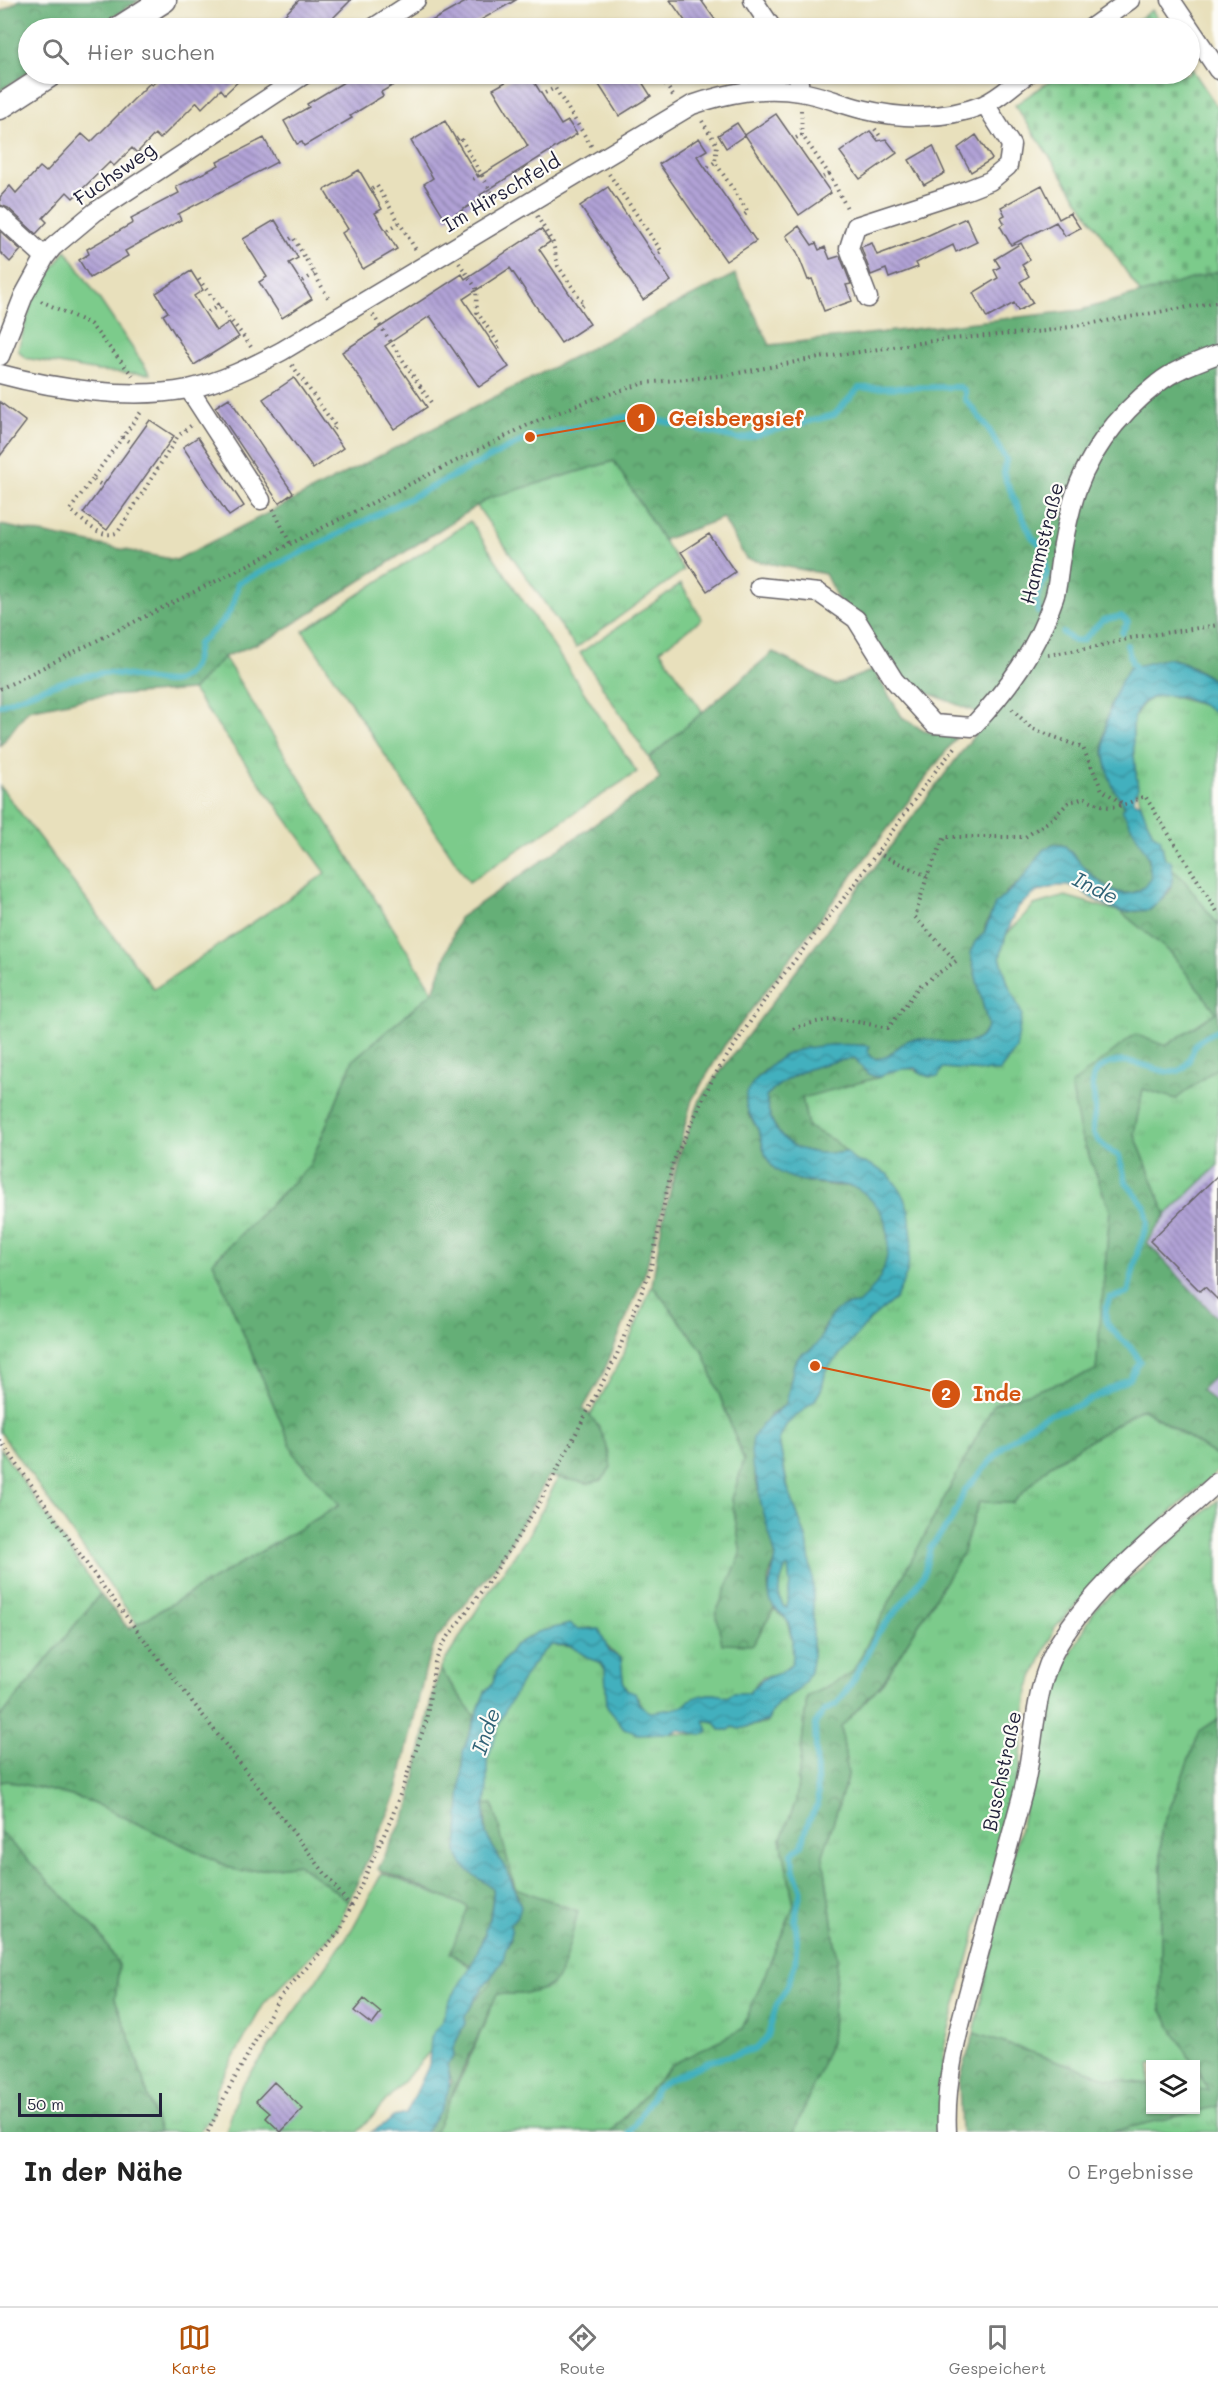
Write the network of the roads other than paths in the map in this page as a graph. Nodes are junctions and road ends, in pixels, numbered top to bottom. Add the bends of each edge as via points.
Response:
1 (164, 0) edge
2 (416, 0) edge
3 (753, 0) edge
4 (1130, 0) edge
5 (1171, 0) edge
6 (136, 18) edge
7 (388, 18) edge
8 (765, 18) edge
9 (1105, 18) edge
10 (1183, 18) edge
11 (1200, 43) edge
12 (1218, 70) edge
13 (36, 84) edge
14 (290, 84) edge
15 (794, 84) edge
16 (801, 84) edge
17 (1014, 84) edge
18 (985, 104) junction
19 (0, 107) edge
20 (0, 216) edge
21 (45, 257) junction
22 (868, 298) dead end
23 (1218, 354) edge
24 (0, 356) edge
25 (0, 374) edge
26 (189, 389) junction
27 (261, 500) road end
28 (759, 587) dead end
29 (1218, 1482) edge
30 (947, 2132) edge

1 - 6 main road
2 - 7 street
3 - 8 street
4 - 9 street
5 - 10 street
11 - 12 street
13 - 19 main road
14 - 21 street, Fuchsweg via 94,212
15 - 26 street, Im Hirschfeld via 719,96 687,108 282,351 234,375
16 - 18 street, Im Hirschfeld via 860,109 915,118 956,113
17 - 18 street, Im Hirschfeld
18 - 22 street via 1011,145 1008,166 990,181 856,226 849,248
20 - 21 street
21 - 24 street, Fuchsweg via 24,295
23 - 28 street, Hammstraße via 1157,383 1112,427 1093,453 1077,484 1055,595 1027,658 1000,698 972,728 934,724 894,680 856,619 819,593
25 - 26 street, Im Hirschfeld via 88,391 147,393
26 - 27 street
29 - 30 street, Buschstraße via 1103,1587 1058,1645 1042,1682 1024,1790 955,2045 946,2106

